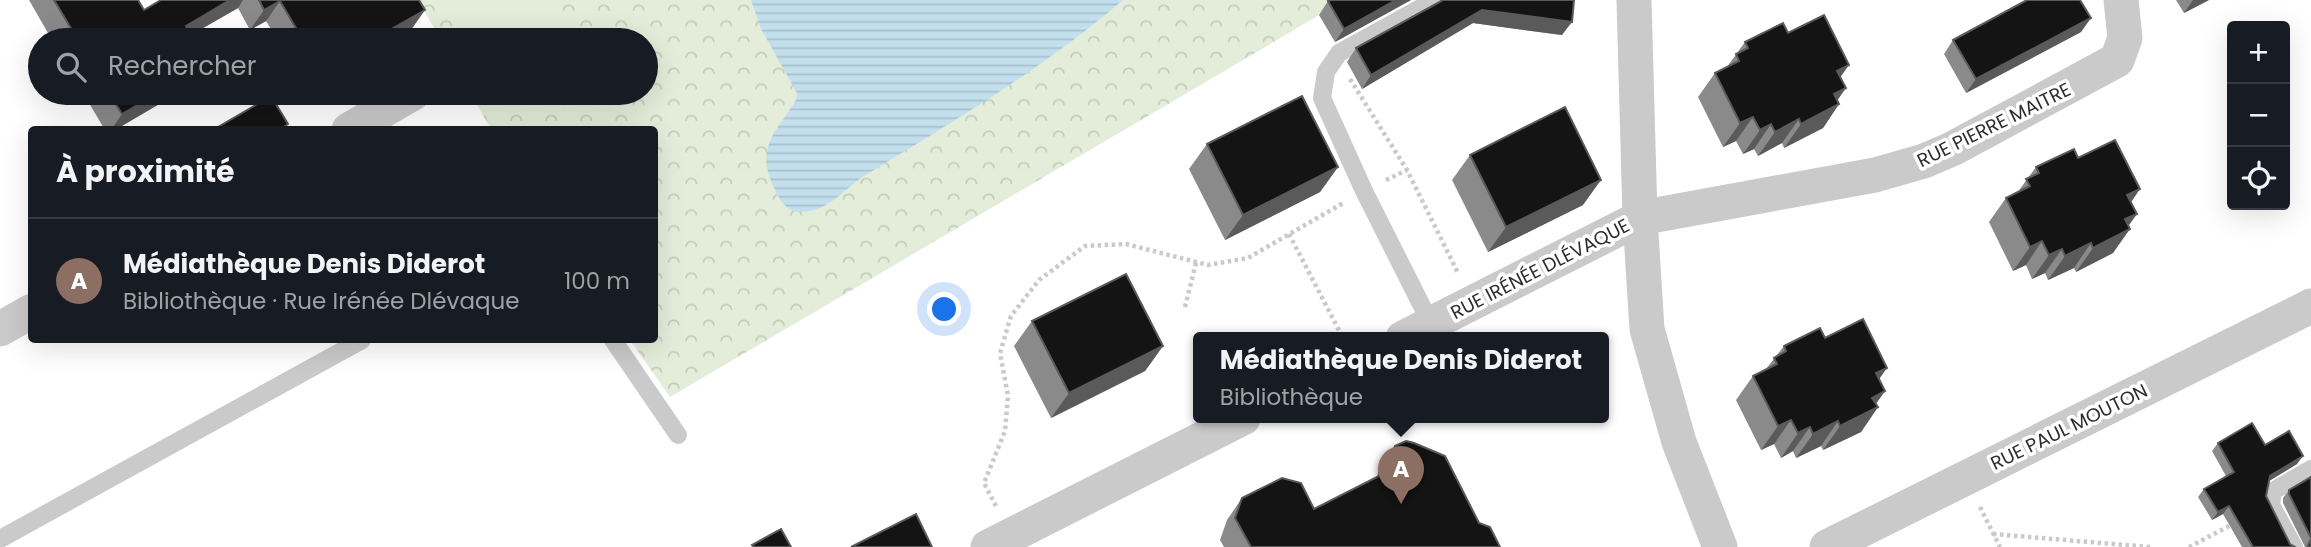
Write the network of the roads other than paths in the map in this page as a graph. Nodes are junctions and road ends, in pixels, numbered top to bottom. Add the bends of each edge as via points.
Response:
1 (1434, 0) edge
2 (1634, 0) edge
3 (2121, 0) edge
4 (392, 105) edge
5 (356, 126) edge
6 (1640, 218) junction
7 (2311, 306) edge
8 (28, 313) edge
9 (0, 329) edge
10 (1417, 331) edge
11 (357, 343) edge
12 (615, 343) edge
13 (1233, 423) edge
14 (678, 435) dead end
15 (2311, 469) edge
16 (0, 539) edge
17 (999, 541) edge
18 (1720, 547) edge
19 (1827, 547) edge
20 (2294, 547) edge

1 - 10 lane via 1336,57 1326,72 1322,98 1364,191
2 - 6 street, RUE IRÉNÉE DLÉVAQUE
3 - 6 street, RUE PIERRE MAITRE via 2125,38 2117,60 1952,149 1875,176
4 - 5 street
6 - 10 street, RUE IRÉNÉE DLÉVAQUE
6 - 18 street, RUE IRÉNÉE DLÉVAQUE via 1647,329 1679,442
7 - 19 street, RUE PAUL MOUTON
8 - 9 street
11 - 16 lane
12 - 14 lane
13 - 17 street
15 - 20 lane via 2273,491 2271,505

